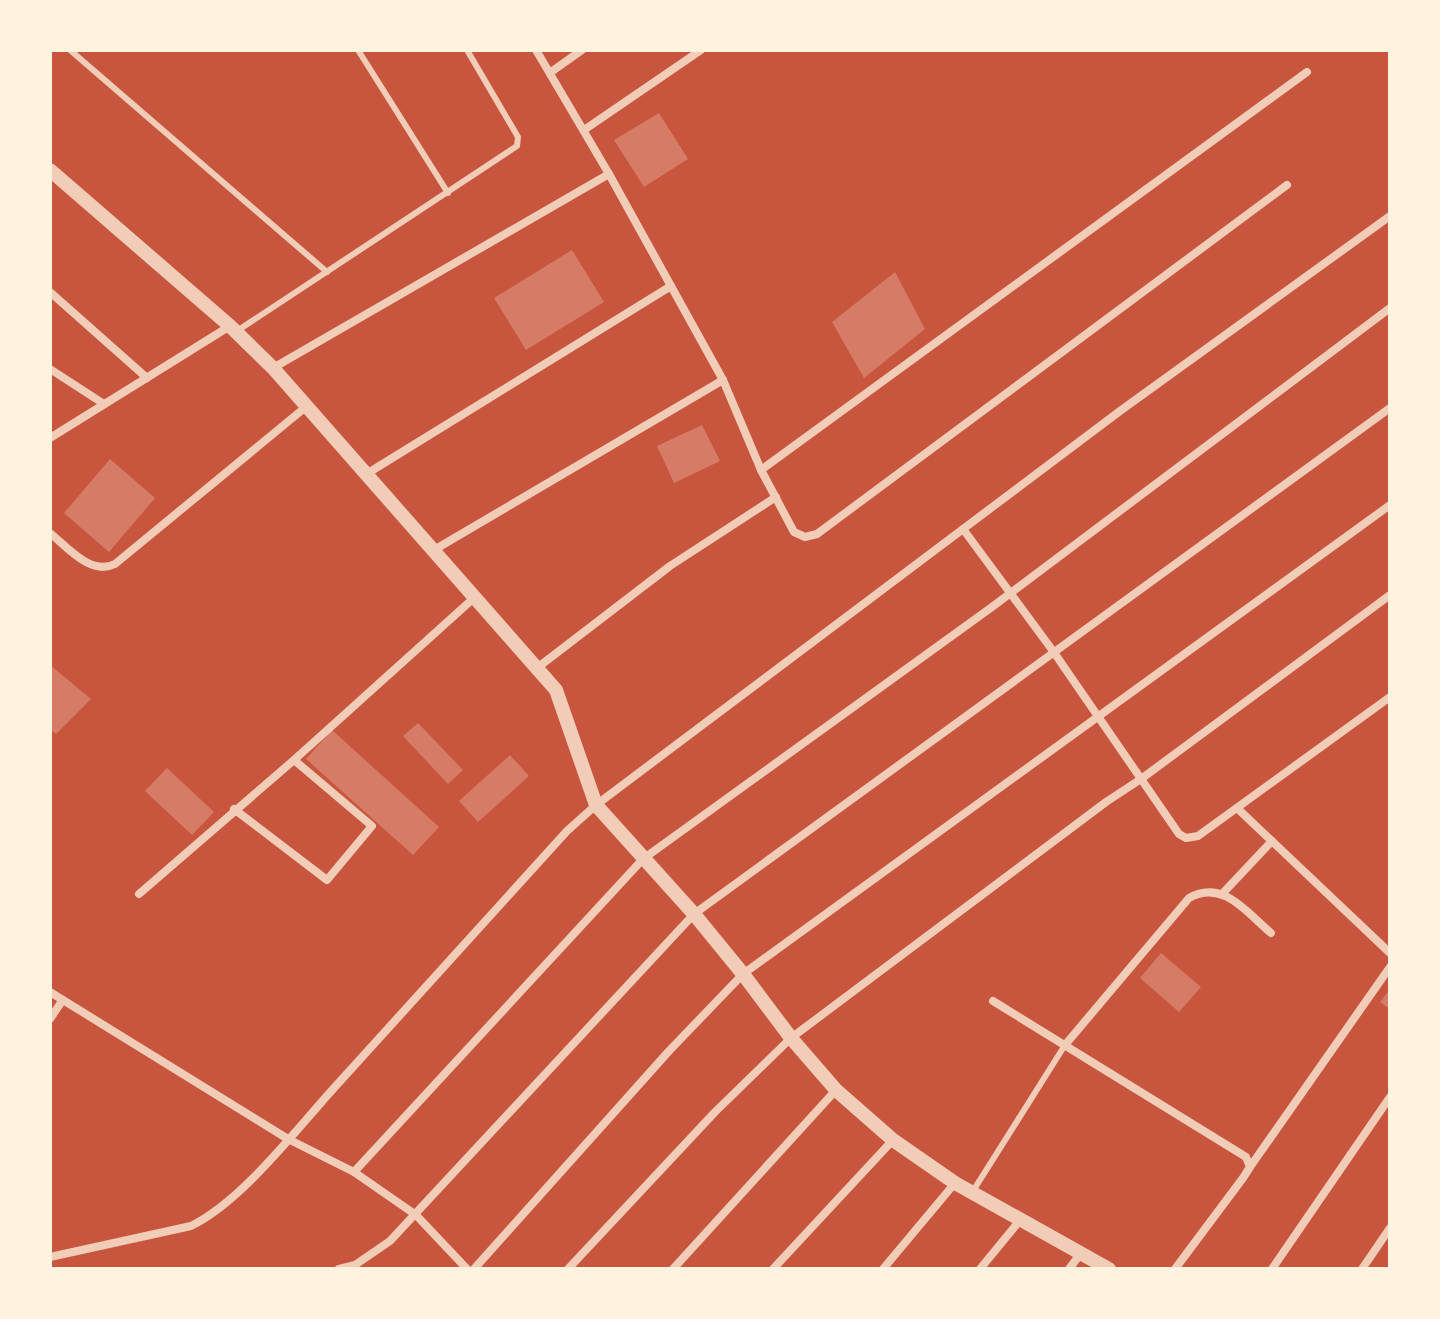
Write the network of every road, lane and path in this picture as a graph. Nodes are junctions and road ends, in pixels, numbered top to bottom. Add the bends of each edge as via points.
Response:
1 (70, 50) edge
2 (358, 50) edge
3 (467, 50) edge
4 (536, 50) edge
5 (582, 50) edge
6 (701, 50) edge
7 (551, 72) junction
8 (1307, 72) dead end
9 (584, 130) junction
10 (50, 170) edge
11 (609, 174) junction
12 (1287, 185) dead end
13 (448, 193) junction
14 (1390, 216) edge
15 (327, 272) junction
16 (671, 286) junction
17 (50, 292) edge
18 (1390, 308) edge
19 (234, 329) junction
20 (273, 368) junction
21 (50, 369) edge
22 (147, 378) junction
23 (723, 380) junction
24 (104, 404) junction
25 (308, 406) junction
26 (1390, 408) edge
27 (50, 438) edge
28 (761, 470) junction
29 (368, 473) junction
30 (776, 497) junction
31 (1390, 505) edge
32 (963, 529) junction
33 (50, 533) edge
34 (434, 550) junction
35 (1010, 593) junction
36 (1390, 595) edge
37 (475, 597) junction
38 (1053, 651) junction
39 (537, 668) junction
40 (1390, 697) edge
41 (1099, 716) junction
42 (294, 760) junction
43 (1141, 779) junction
44 (596, 805) junction
45 (1237, 808) junction
46 (234, 809) junction
47 (1272, 841) junction
48 (643, 859) junction
49 (1223, 893) junction
50 (139, 894) dead end
51 (694, 914) junction
52 (1271, 933) dead end
53 (1390, 953) edge
54 (1390, 967) edge
55 (743, 974) junction
56 (50, 992) edge
57 (62, 1001) junction
58 (993, 1001) dead end
59 (50, 1019) edge
60 (791, 1038) junction
61 (1065, 1045) junction
62 (836, 1090) junction
63 (1390, 1097) edge
64 (288, 1139) junction
65 (893, 1140) junction
66 (1250, 1167) junction
67 (354, 1172) junction
68 (955, 1183) junction
69 (972, 1192) junction
70 (416, 1215) junction
71 (1021, 1219) junction
72 (1390, 1228) edge
73 (1081, 1253) junction
74 (50, 1257) edge
75 (357, 1267) edge
76 (339, 1269) edge
77 (467, 1269) edge
78 (474, 1269) edge
79 (568, 1269) edge
80 (673, 1269) edge
81 (773, 1269) edge
82 (883, 1269) edge
83 (980, 1269) edge
84 (1069, 1269) edge
85 (1109, 1269) edge
86 (1175, 1269) edge
87 (1272, 1269) edge
88 (1362, 1269) edge

1 - 15 lane
2 - 13 lane
3 - 13 lane via 518,137 517,146
4 - 7 street
5 - 7 street
6 - 9 street
7 - 9 street
8 - 28 street
9 - 11 street
10 - 19 street
11 - 16 street
11 - 20 street
12 - 30 street via 817,534 798,536
13 - 15 lane
14 - 32 street
15 - 19 lane
16 - 23 street
16 - 29 street
17 - 22 street
18 - 35 street
19 - 20 street
19 - 22 street
20 - 25 street
21 - 24 street
22 - 24 street
23 - 28 street
23 - 34 street
24 - 27 street
25 - 29 street
25 - 33 street via 107,568 91,566
26 - 38 street
28 - 30 street
29 - 34 street
30 - 39 street via 670,566
31 - 41 street
32 - 35 street
32 - 44 street
34 - 37 street
35 - 38 street
35 - 48 street
36 - 43 street
37 - 39 street
37 - 42 street
38 - 41 street
38 - 51 street
39 - 44 street via 556,690
40 - 45 street
41 - 43 street
41 - 55 street
42 - 46 street
42 - 46 street via 372,826 327,880
43 - 45 street via 1186,838 1198,836
43 - 60 street
44 - 48 street
44 - 64 street
45 - 47 street
46 - 50 street
47 - 49 street
47 - 53 street
48 - 51 street
48 - 67 street
49 - 52 street
49 - 61 street via 1203,890 1189,898
51 - 55 street
51 - 70 street
54 - 66 street
55 - 60 street
55 - 78 street
56 - 57 street
57 - 59 street
57 - 64 street
58 - 61 street
60 - 62 street
60 - 79 street
61 - 66 street via 1246,1157
61 - 69 lane
62 - 65 street
62 - 80 street
63 - 87 street
64 - 67 street
64 - 74 street via 210,1217 191,1226
65 - 68 street
65 - 81 street
66 - 86 street
67 - 70 street
68 - 69 street
68 - 82 street
69 - 71 street
70 - 75 street
70 - 77 street
71 - 73 street
71 - 83 street
72 - 88 street
73 - 84 street
73 - 85 street
75 - 76 street

